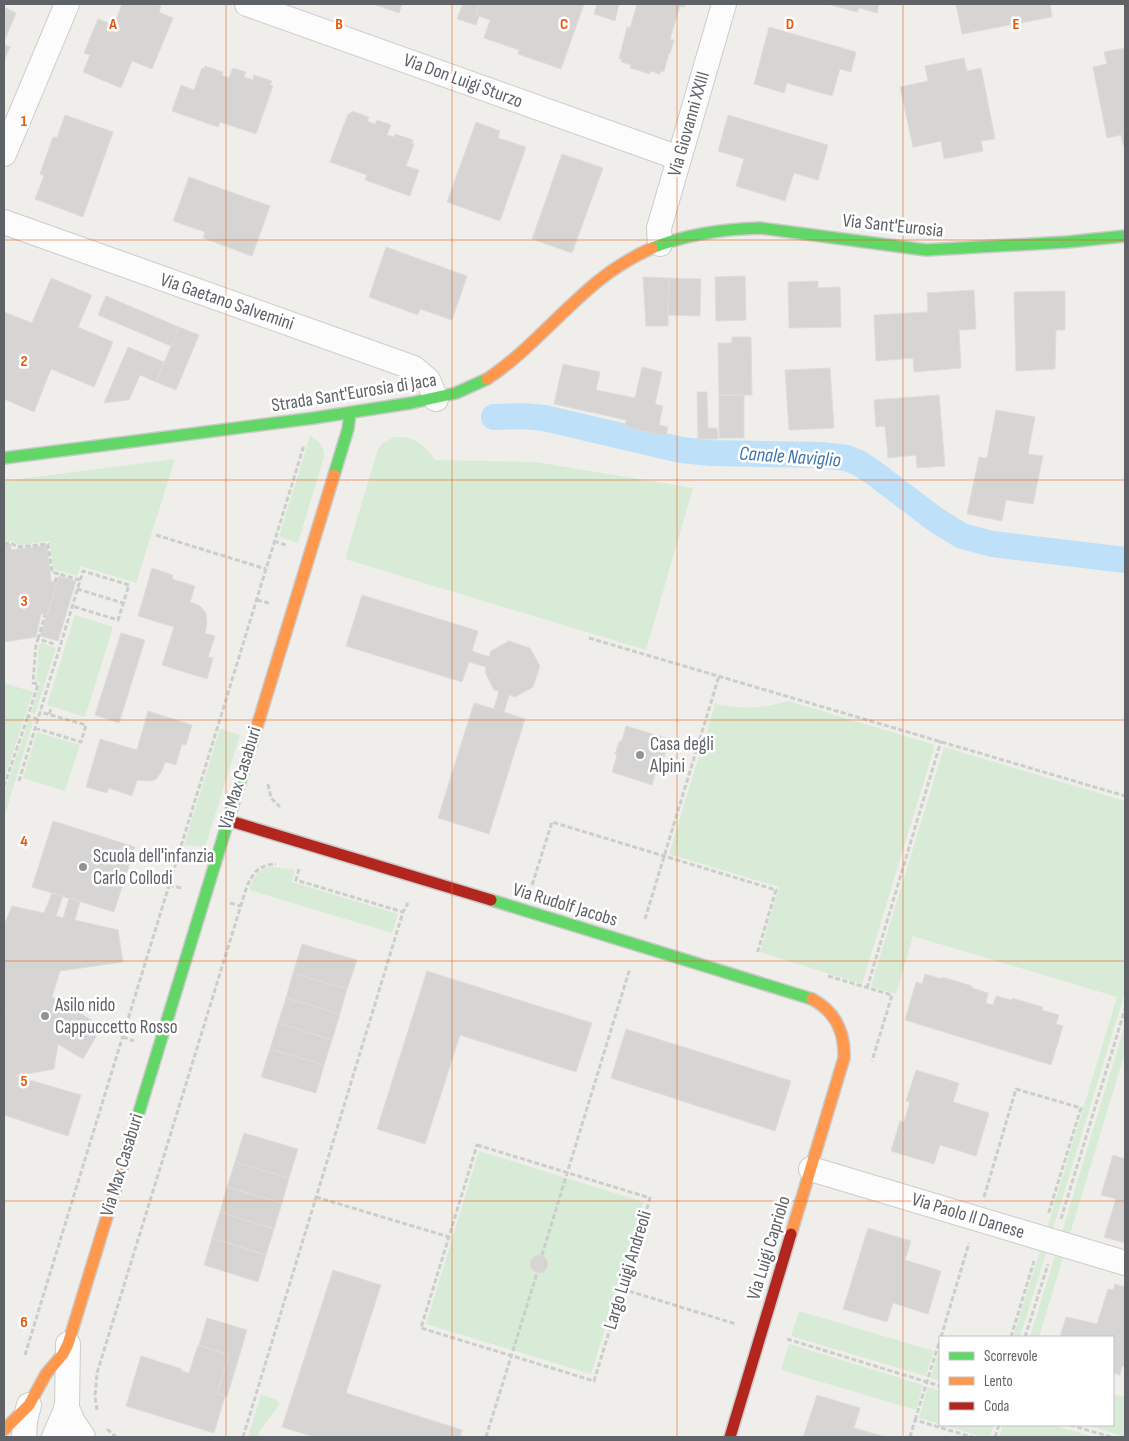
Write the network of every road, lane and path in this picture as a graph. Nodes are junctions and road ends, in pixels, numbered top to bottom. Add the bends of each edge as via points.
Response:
1 (67, 4) edge
2 (246, 4) edge
3 (724, 4) edge
4 (4, 154) edge
5 (679, 158) junction
6 (4, 222) edge
7 (1125, 236) edge
8 (660, 244) junction
9 (436, 399) junction
10 (350, 413) junction
11 (306, 438) dead end
12 (4, 458) edge
13 (156, 535) dead end
14 (4, 544) edge
15 (266, 569) junction
16 (58, 573) junction
17 (80, 580) junction
18 (55, 582) dead end
19 (77, 589) junction
20 (123, 603) junction
21 (72, 606) junction
22 (45, 615) dead end
23 (589, 638) dead end
24 (38, 639) junction
25 (54, 644) dead end
26 (52, 707) dead end
27 (40, 712) junction
28 (49, 714) junction
29 (28, 716) junction
30 (38, 719) junction
31 (35, 728) junction
32 (941, 741) junction
33 (19, 781) dead end
34 (4, 786) edge
35 (1125, 796) edge
36 (228, 820) junction
37 (280, 865) dead end
38 (292, 867) dead end
39 (532, 885) dead end
40 (409, 903) dead end
41 (403, 912) junction
42 (757, 954) dead end
43 (620, 968) dead end
44 (638, 973) dead end
45 (866, 988) dead end
46 (1125, 1009) edge
47 (841, 1069) joint
48 (811, 1169) junction
49 (316, 1197) junction
50 (981, 1204) dead end
51 (449, 1237) junction
52 (1048, 1240) junction
53 (969, 1243) dead end
54 (1125, 1263) edge
55 (536, 1273) dead end
56 (739, 1315) dead end
57 (734, 1333) dead end
58 (941, 1336) edge
59 (1011, 1336) edge
60 (1025, 1336) edge
61 (68, 1344) junction
62 (939, 1346) edge
63 (511, 1355) junction
64 (23, 1362) dead end
65 (67, 1403) junction
66 (29, 1405) junction
67 (99, 1416) dead end
68 (915, 1420) junction
69 (106, 1426) dead end
70 (1073, 1426) edge
71 (4, 1430) edge
72 (24, 1437) edge
73 (54, 1437) edge
74 (82, 1437) edge
75 (116, 1437) edge
76 (243, 1437) edge
77 (486, 1437) edge
78 (730, 1437) edge
79 (910, 1437) edge
80 (972, 1437) edge
81 (1111, 1437) edge

1 - 4 street
2 - 5 street, Via Don Luigi Sturzo
3 - 5 street, Via Giovanni XXIII
5 - 8 street, Via Giovanni XXIII via 660,228
6 - 9 street, Via Gaetano Salvemini via 414,368 428,380
7 - 8 street, Via Sant'Eurosia via 926,250 777,230 737,228 697,233
8 - 9 street, Strada Sant'Eurosia di Jaca via 637,254 610,272 486,380 468,390
9 - 10 street, Strada Sant'Eurosia di Jaca
10 - 12 street, Strada Sant'Eurosia di Jaca
10 - 36 street, Via Max Casaburi via 348,429
11 - 15 path
13 - 15 path
14 - 16 path via 18,547 48,544 52,572
15 - 64 path
16 - 17 path
16 - 18 path
17 - 19 path
17 - 20 path via 83,571 129,585
19 - 20 path
19 - 21 path
20 - 21 path via 118,620
21 - 27 path
22 - 24 path
23 - 32 path
24 - 25 path
24 - 29 path via 33,683 38,684
26 - 28 path
27 - 28 path
27 - 30 path
28 - 31 path via 86,725 80,742
29 - 30 path
29 - 34 path
30 - 31 path
31 - 33 path
32 - 35 path
32 - 45 path
36 - 47 street, Via Rudolf Jacobs via 808,997 826,1008 840,1024 845,1047
36 - 61 street, Via Max Casaburi
37 - 67 path via 268,865 250,878 98,1373 94,1397
38 - 41 path via 299,869 296,880
39 - 42 path via 552,822 776,890
40 - 41 path
41 - 49 path
43 - 44 path
46 - 52 path
47 - 48 street, Via Luigi Capriolo
48 - 52 street, Via Paolo Il Danese
48 - 78 street, Via Luigi Capriolo
49 - 51 path
49 - 76 path
50 - 52 path via 1016,1089 1080,1108
51 - 63 path, Largo Luigi Andreoli via 421,1328
51 - 63 path, Largo Luigi Andreoli via 477,1145 650,1198 594,1380
52 - 54 street, Via Paolo Il Danese
52 - 59 path
52 - 60 path
53 - 58 path
55 - 63 path
56 - 57 path
61 - 65 street, Via Max Casaburi
61 - 66 street, Via Max Casaburi
62 - 68 path
63 - 77 path
65 - 73 street, Via Max Casaburi
65 - 74 street, Via Max Casaburi via 68,1413
66 - 71 street, Via Max Casaburi
66 - 72 street, Via Max Casaburi
68 - 79 path
68 - 80 path
69 - 75 path
70 - 81 path

